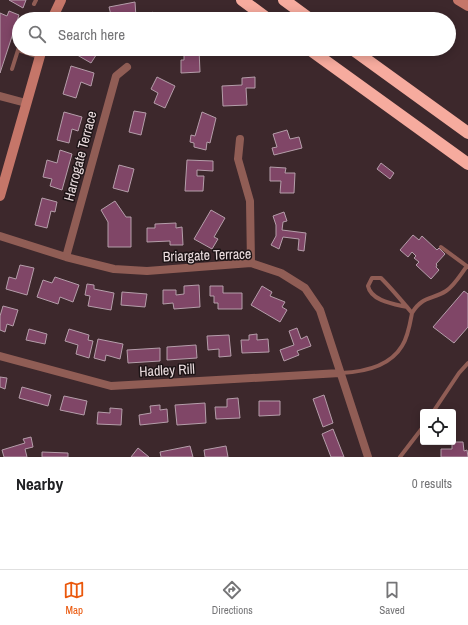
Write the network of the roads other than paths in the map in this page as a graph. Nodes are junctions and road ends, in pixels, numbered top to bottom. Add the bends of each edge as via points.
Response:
1 (61, 0) edge
2 (242, 0) edge
3 (284, 0) edge
4 (458, 0) edge
5 (468, 6) edge
6 (55, 12) edge
7 (258, 12) edge
8 (300, 12) edge
9 (17, 56) edge
10 (39, 56) edge
11 (319, 56) edge
12 (362, 56) edge
13 (127, 67) dead end
14 (12, 69) dead end
15 (0, 96) edge
16 (26, 103) junction
17 (468, 133) edge
18 (240, 139) dead end
19 (468, 164) edge
20 (0, 196) edge
21 (0, 236) edge
22 (441, 247) dead end
23 (66, 257) junction
24 (251, 263) junction
25 (467, 266) edge
26 (407, 307) junction
27 (412, 313) junction
28 (0, 356) edge
29 (468, 363) edge
30 (340, 373) junction
31 (435, 409) edge
32 (420, 431) edge
33 (368, 457) edge
34 (400, 457) edge

1 - 6 main road
2 - 7 highway
3 - 8 highway
4 - 5 main road
9 - 14 lane
10 - 16 main road
11 - 19 highway
12 - 17 highway
13 - 23 street, Harrogate Terrace via 116,76
15 - 16 street
16 - 20 main road
18 - 24 street via 238,159 250,201
21 - 23 street, Briargate Terrace
22 - 25 lane
23 - 24 street, Briargate Terrace via 114,269 147,270
24 - 30 street, Briargate Terrace via 281,273 305,288 320,310
25 - 27 lane via 448,290 426,298
26 - 26 lane via 381,278 372,278 369,282 368,290 373,295 386,302
26 - 27 lane
27 - 30 lane via 403,345 389,360 358,372
28 - 30 street, Hadley Rill via 111,386
29 - 31 lane
30 - 33 street, Briargate Terrace
32 - 34 lane

